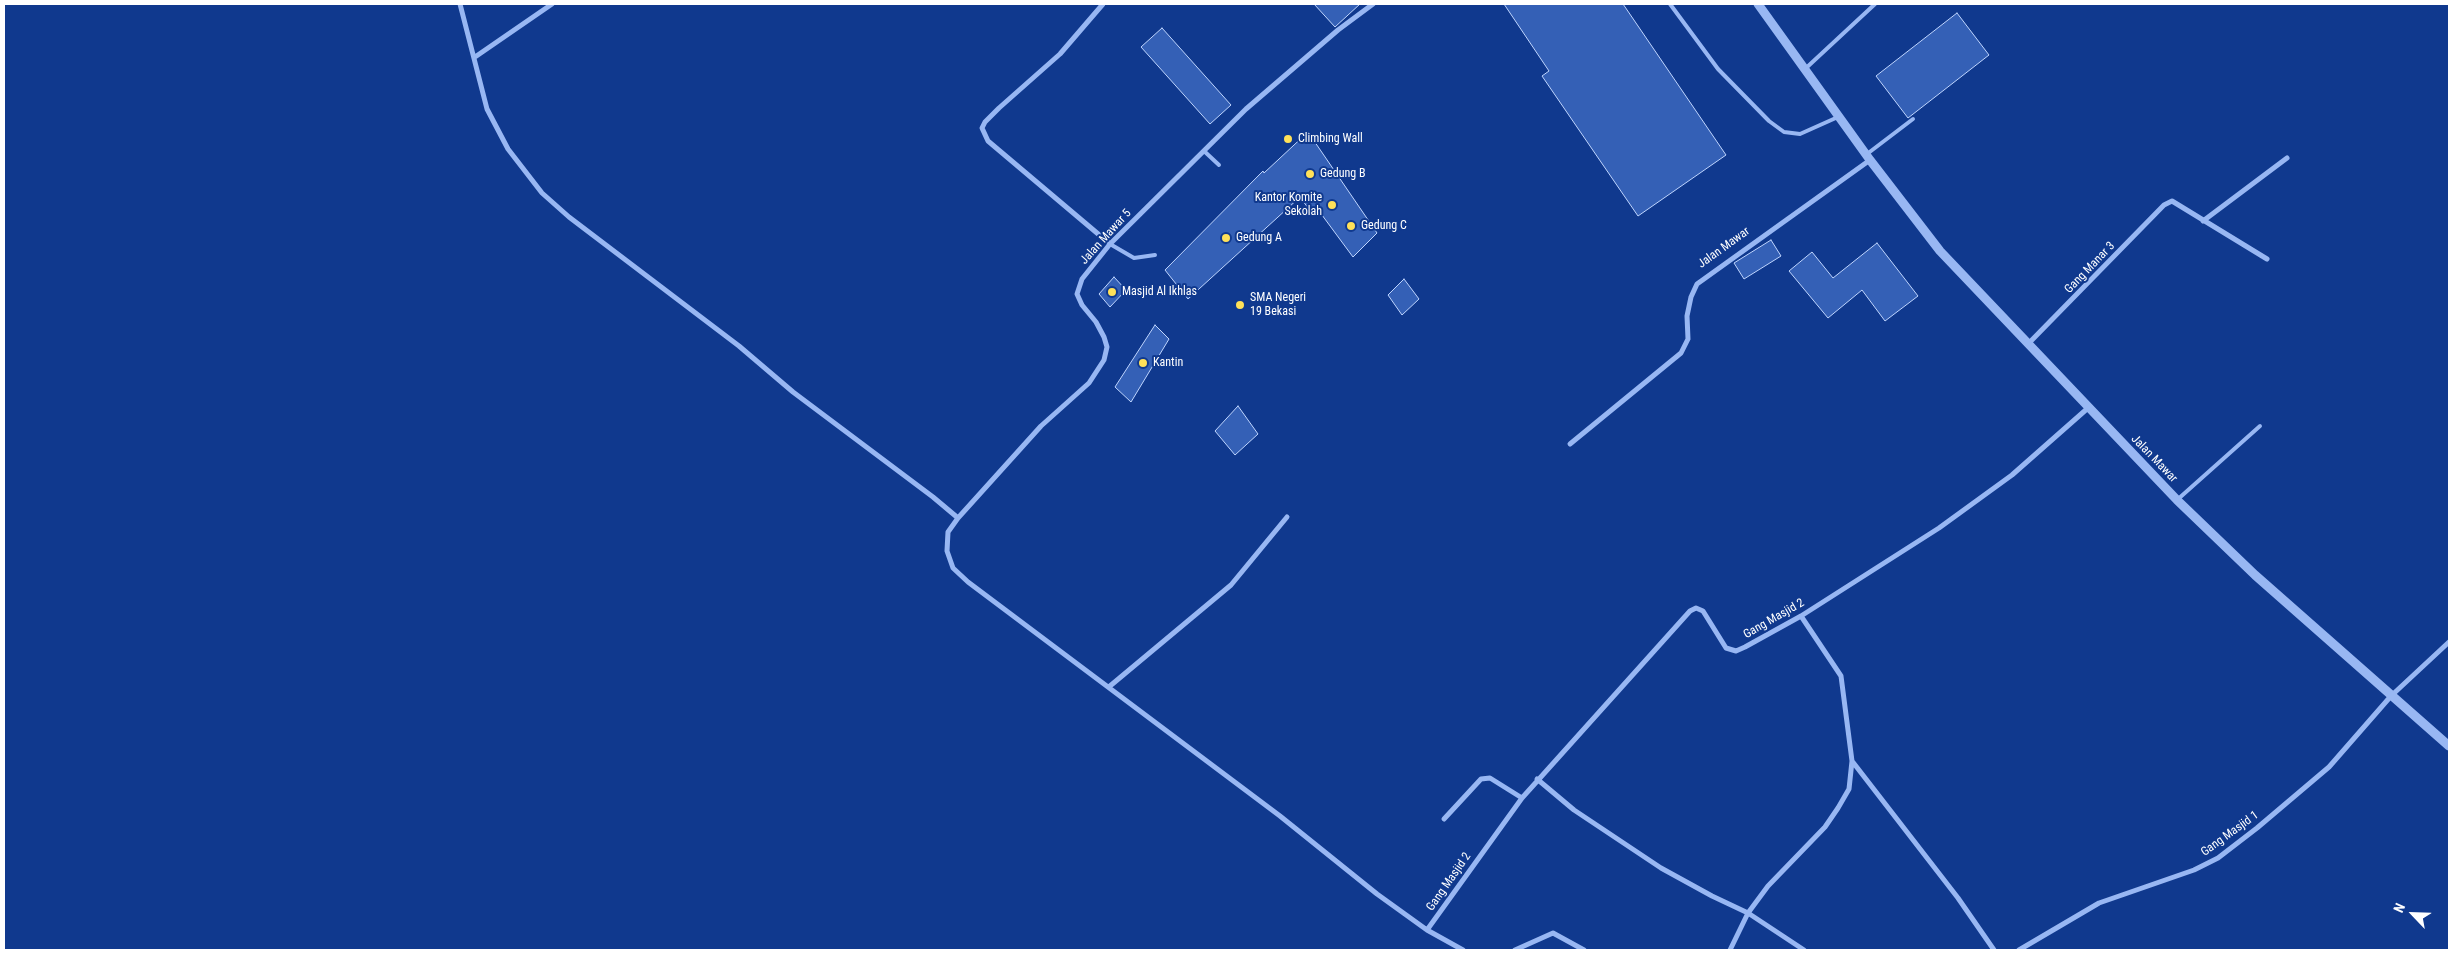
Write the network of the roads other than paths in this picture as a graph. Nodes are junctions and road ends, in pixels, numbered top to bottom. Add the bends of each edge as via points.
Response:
1 (460, 4) edge
2 (552, 4) edge
3 (1103, 4) edge
4 (1373, 4) edge
5 (1670, 4) edge
6 (1758, 4) edge
7 (1875, 4) edge
8 (475, 57) junction
9 (1805, 69) junction
10 (1840, 116) junction
11 (1913, 119) dead end
12 (1204, 151) junction
13 (1868, 158) junction
14 (2287, 158) dead end
15 (1219, 165) dead end
16 (2203, 222) junction
17 (1110, 244) junction
18 (1155, 255) dead end
19 (2267, 259) dead end
20 (2029, 343) junction
21 (2088, 408) junction
22 (2260, 426) dead end
23 (1570, 444) dead end
24 (2177, 500) junction
25 (1287, 517) dead end
26 (958, 518) junction
27 (1801, 616) junction
28 (2449, 642) edge
29 (1110, 686) junction
30 (2391, 696) junction
31 (2449, 746) edge
32 (1852, 761) junction
33 (1537, 779) junction
34 (1522, 798) junction
35 (1444, 819) dead end
36 (1748, 913) junction
37 (1427, 930) junction
38 (1463, 950) edge
39 (1515, 950) edge
40 (1584, 950) edge
41 (1730, 950) edge
42 (1804, 950) edge
43 (1994, 950) edge
44 (2019, 950) edge

1 - 8 street
2 - 8 street
3 - 17 street via 1060,54 999,108 982,128 988,141
4 - 12 street, Jalan Mawar 5 via 1246,109
5 - 10 lane via 1718,69 1784,132 1800,134
6 - 9 street, Jalan Mawar
7 - 9 lane
8 - 26 street via 487,109 508,149 542,193
9 - 10 street, Jalan Mawar
10 - 13 street, Jalan Mawar
11 - 13 lane
12 - 15 lane
12 - 17 street, Jalan Mawar 5
13 - 20 street, Jalan Mawar via 1940,251
13 - 23 street, Jalan Mawar via 1697,284 1691,297 1688,339 1681,353
14 - 16 street
16 - 19 street via 2231,235
16 - 20 street, Gang Manar 3 via 2178,202 2172,200 2164,205
17 - 18 lane via 1134,258
17 - 26 street, Jalan Mawar 5 via 1082,279 1077,294 1104,337 1107,347 1104,360 1089,382 1041,426
20 - 21 street, Jalan Mawar
21 - 24 street, Jalan Mawar
21 - 27 street, Gang Masjid 2 via 2004,480 1939,528
22 - 24 lane
24 - 30 street, Jalan Mawar via 2255,575
25 - 29 street via 1231,585
26 - 29 street via 948,532 947,551 953,568
27 - 32 street via 1841,676
27 - 33 street, Gang Masjid 2 via 1736,652 1726,648 1703,611 1696,608 1690,611
28 - 30 street, Gang Masjid 1
29 - 37 street
30 - 31 street, Jalan Mawar
30 - 44 street, Gang Masjid 1 via 2329,767 2218,858 2194,870 2100,903
32 - 36 street via 1849,789 1825,827 1768,886
32 - 43 street
33 - 34 street, Gang Masjid 2
33 - 36 street via 1574,810 1661,868
34 - 35 street via 1490,778 1481,779
34 - 37 street, Gang Masjid 2
36 - 41 street
36 - 42 street
37 - 38 street
39 - 40 street via 1553,933

